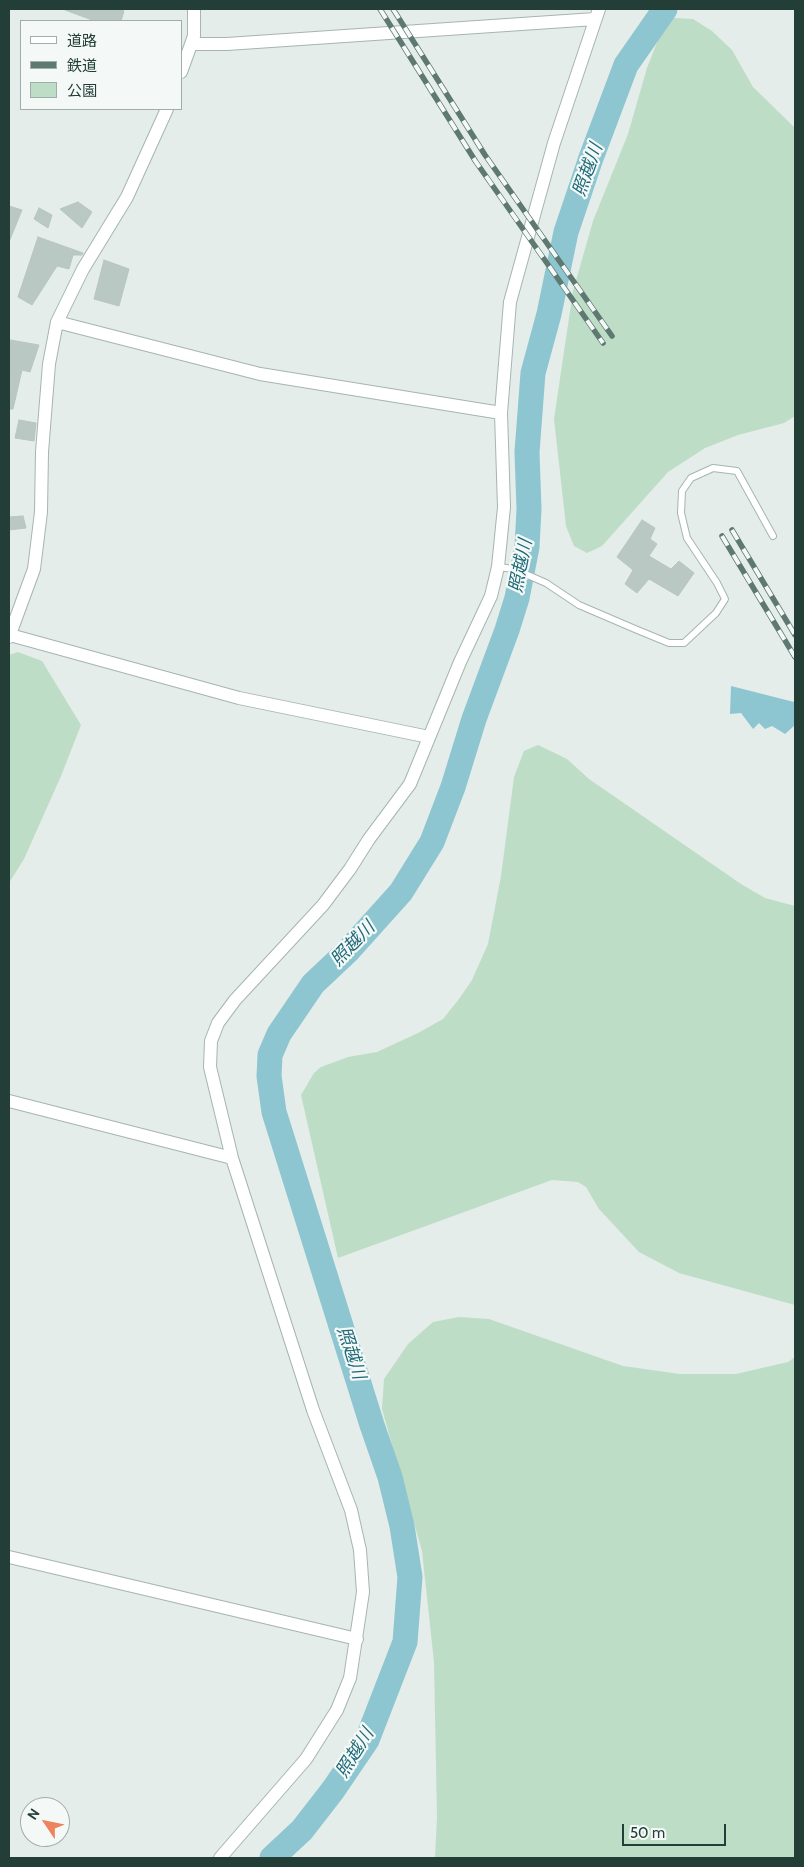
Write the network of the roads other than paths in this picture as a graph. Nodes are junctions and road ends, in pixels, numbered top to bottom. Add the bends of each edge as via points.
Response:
1 (194, 9) edge
2 (597, 14) edge
3 (192, 44) junction
4 (182, 69) edge
5 (167, 110) edge
6 (56, 322) junction
7 (501, 413) junction
8 (773, 536) dead end
9 (498, 566) junction
10 (9, 636) edge
11 (429, 737) junction
12 (9, 1101) edge
13 (232, 1158) junction
14 (9, 1557) edge
15 (357, 1639) junction
16 (220, 1858) edge

1 - 3 street
2 - 3 street via 227,44
2 - 7 street via 554,143 510,302
3 - 4 street
5 - 6 street via 127,197 83,269
6 - 7 street via 260,374
6 - 10 street via 49,364 41,512 34,569
7 - 9 street via 504,508
8 - 9 lane via 737,471 713,468 691,478 682,491 680,513 687,538 725,599 716,613 684,643 669,643 579,605 546,583 514,568
9 - 11 street via 491,596
10 - 11 street via 239,698
11 - 13 street via 410,784 350,869 323,905 235,1000 218,1023 211,1041 210,1067
12 - 13 street
13 - 15 street via 313,1410 351,1510 360,1550 362,1592
14 - 15 street
15 - 16 street via 350,1678 337,1710 306,1759

